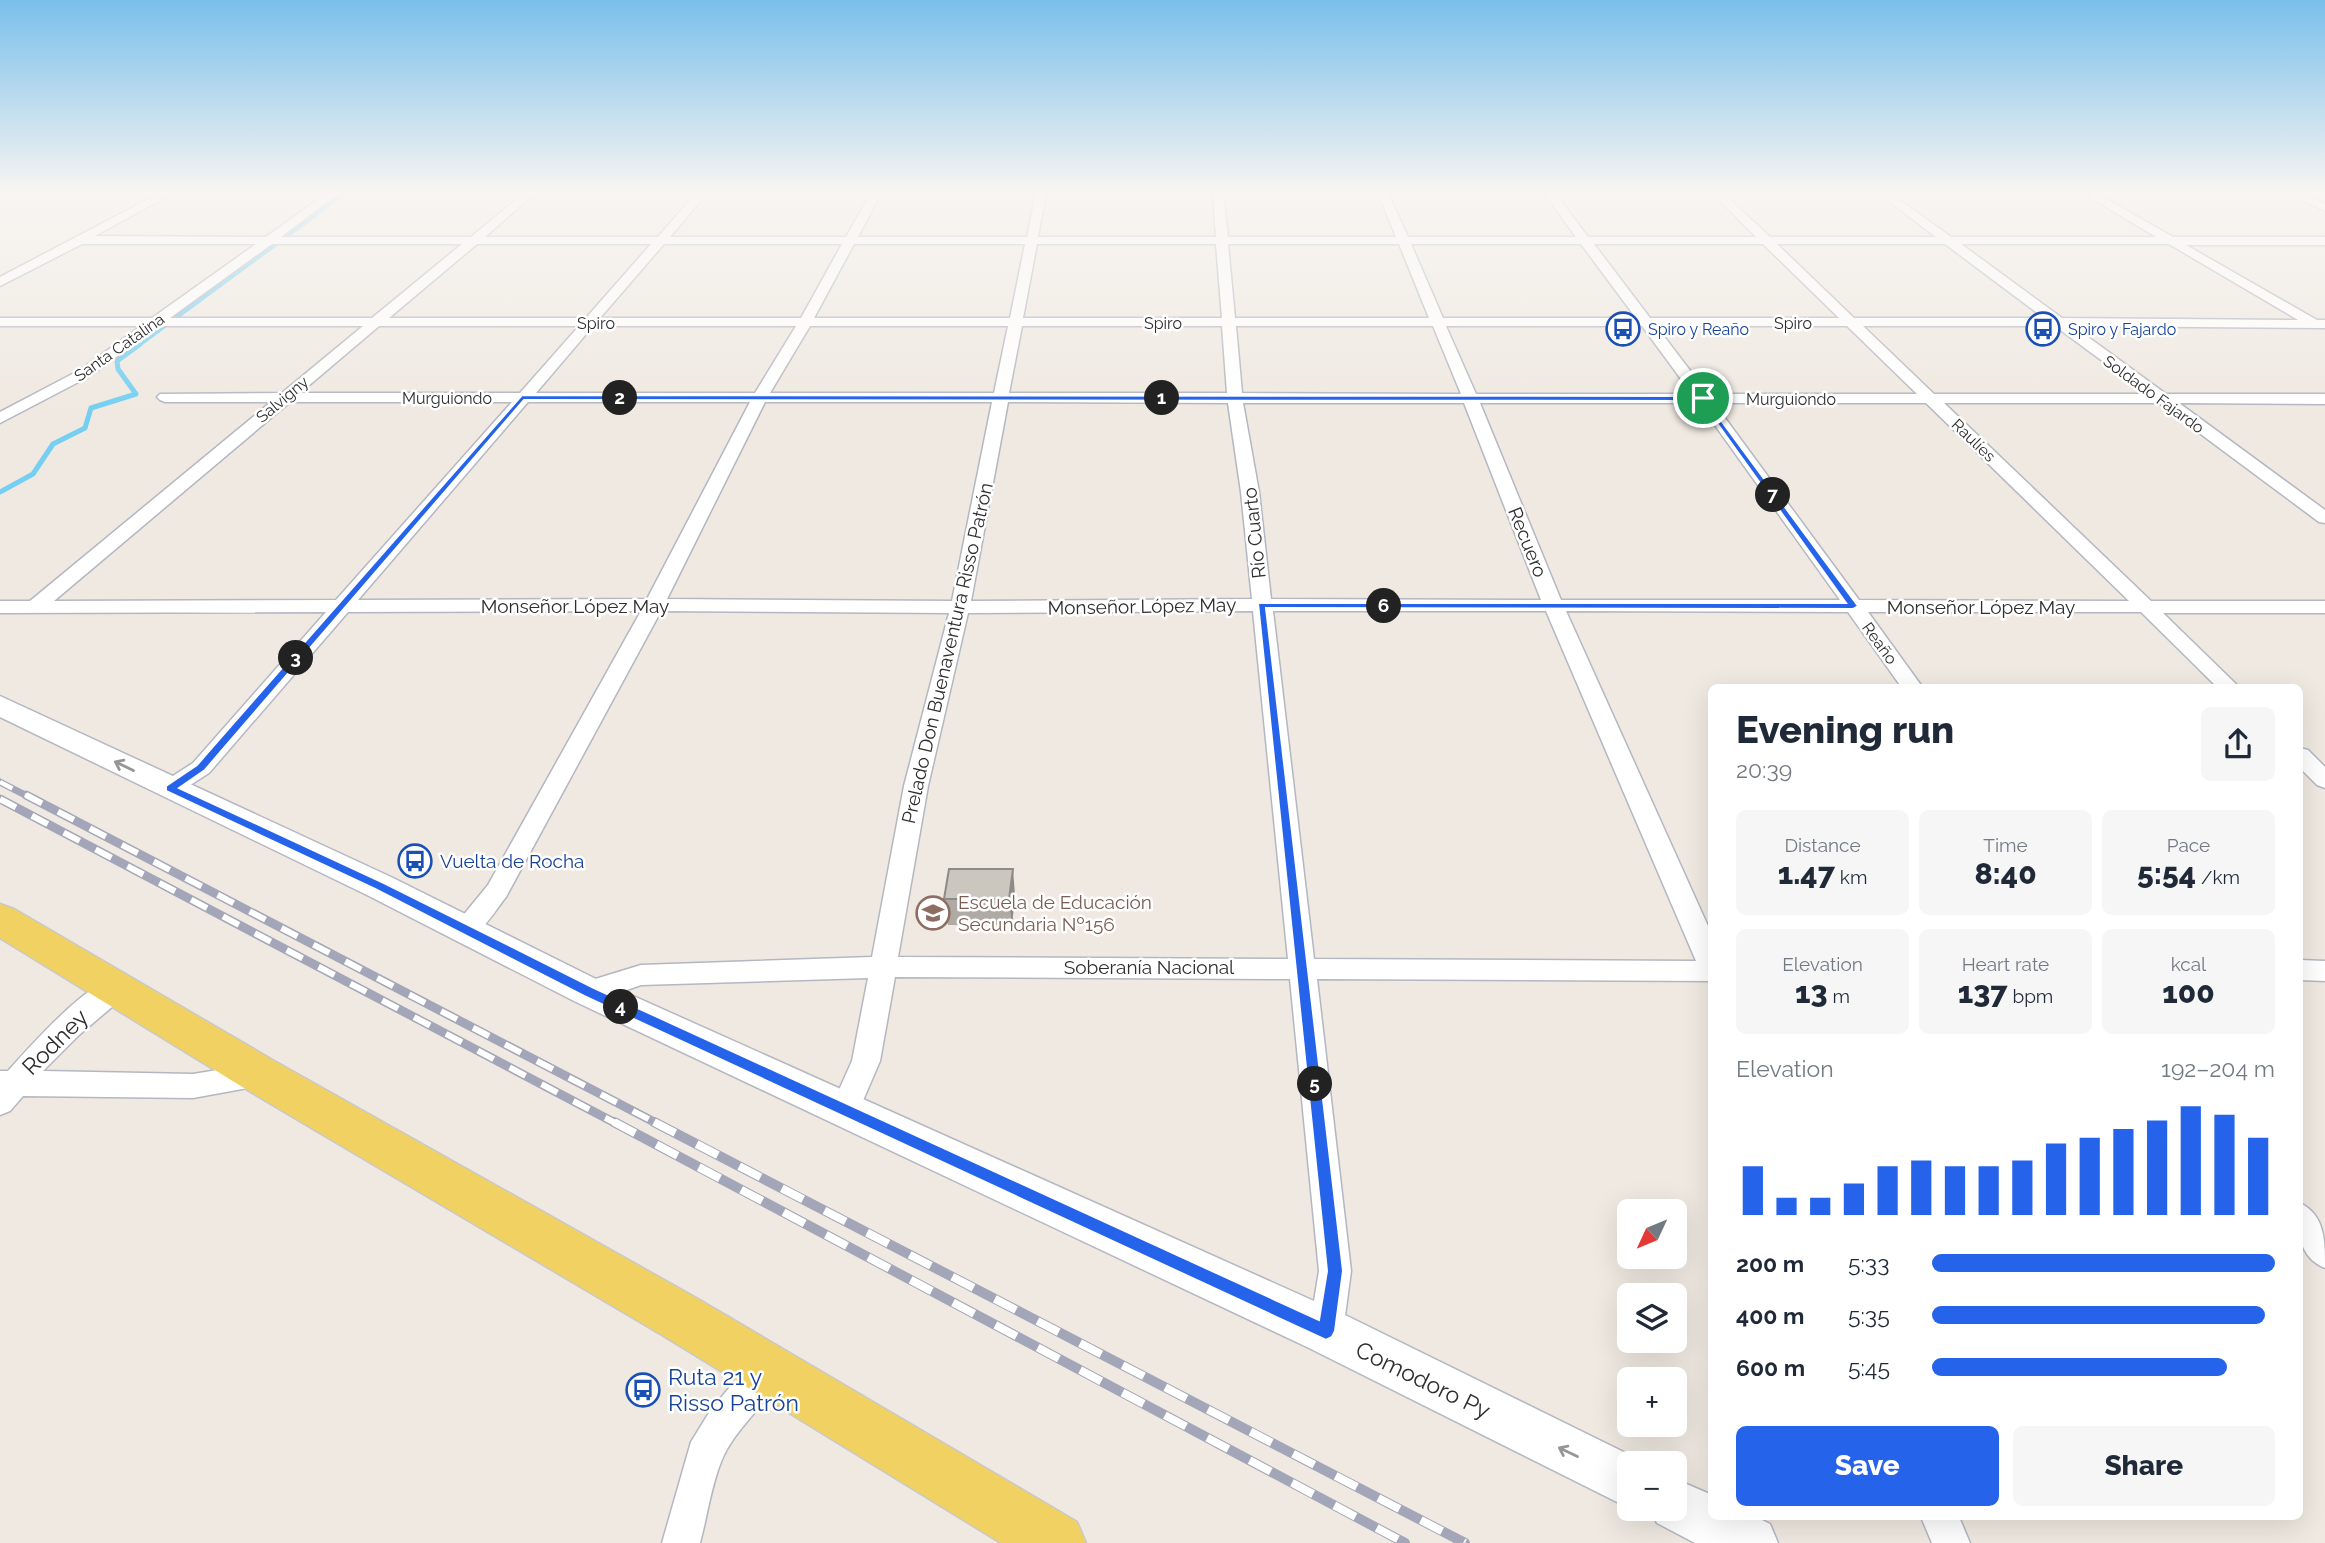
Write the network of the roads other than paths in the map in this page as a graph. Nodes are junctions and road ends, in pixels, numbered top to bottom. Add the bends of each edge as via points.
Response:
1 (32, 265) edge
2 (235, 265) edge
3 (442, 265) edge
4 (639, 265) edge
5 (835, 265) edge
6 (1025, 265) edge
7 (1224, 265) edge
8 (1412, 265) edge
9 (1602, 265) edge
10 (1792, 265) edge
11 (1979, 265) edge
12 (2214, 265) edge
13 (0, 282) edge
14 (0, 322) edge
15 (159, 322) junction
16 (1436, 322) junction
17 (1644, 322) junction
18 (2056, 322) junction
19 (375, 323) junction
20 (588, 323) junction
21 (805, 323) junction
22 (1015, 323) junction
23 (1230, 323) junction
24 (1851, 323) junction
25 (2322, 326) edge
26 (165, 397) dead end
27 (760, 397) junction
28 (284, 398) junction
29 (522, 398) junction
30 (1002, 398) junction
31 (1235, 398) junction
32 (1470, 398) junction
33 (1703, 398) junction
34 (2161, 399) junction
35 (2325, 399) edge
36 (1932, 400) junction
37 (0, 418) edge
38 (2325, 519) edge
39 (654, 605) junction
40 (1261, 605) junction
41 (341, 606) junction
42 (1853, 606) junction
43 (0, 607) edge
44 (35, 607) junction
45 (960, 607) junction
46 (1553, 607) junction
47 (2325, 607) edge
48 (2148, 608) junction
49 (1910, 684) edge
50 (2226, 684) edge
51 (0, 705) edge
52 (2303, 758) edge
53 (2325, 780) edge
54 (170, 789) junction
55 (0, 919) edge
56 (465, 929) junction
57 (1708, 959) edge
58 (881, 967) junction
59 (1303, 967) junction
60 (1708, 968) edge
61 (2303, 970) edge
62 (2325, 971) edge
63 (116, 987) junction
64 (589, 992) junction
65 (260, 1075) junction
66 (5, 1089) edge
67 (845, 1110) junction
68 (2303, 1222) edge
69 (2325, 1253) edge
70 (1326, 1331) junction
71 (765, 1371) junction
72 (1617, 1476) edge
73 (1687, 1511) edge
74 (1941, 1520) edge
75 (681, 1543) edge
76 (1056, 1543) edge
77 (1751, 1543) edge
78 (1951, 1543) edge

1 - 13 street
2 - 15 street, Santa Catalina
3 - 19 street, Salvigny
4 - 20 street
5 - 21 street
6 - 22 street, Prelado Don Buenaventura Risso Patrón
7 - 23 street, Río Cuarto
8 - 16 street, Recuero
9 - 17 street, Reaño
10 - 24 street, Raulíes
11 - 18 street, Soldado Fajardo
12 - 25 street
14 - 15 street, Spiro
15 - 19 street, Spiro
15 - 37 street, Santa Catalina via 75,379
16 - 17 street, Spiro
16 - 23 street, Spiro
16 - 32 street, Recuero
17 - 24 street, Spiro
17 - 33 street, Reaño
18 - 24 street, Spiro
18 - 25 street, Spiro
18 - 34 street, Soldado Fajardo
19 - 20 street, Spiro
19 - 28 street, Salvigny
20 - 21 street, Spiro
20 - 29 street
21 - 22 street, Spiro
21 - 27 street
22 - 23 street, Spiro
22 - 30 street, Prelado Don Buenaventura Risso Patrón
23 - 31 street, Río Cuarto
24 - 36 street, Raulíes
26 - 28 street, Murguiondo
27 - 29 street, Murguiondo
27 - 30 street, Murguiondo
27 - 39 street
28 - 29 street, Murguiondo
28 - 44 street, Salvigny
29 - 41 street
30 - 31 street, Murguiondo
30 - 45 street, Prelado Don Buenaventura Risso Patrón
31 - 32 street, Murguiondo
31 - 40 street, Río Cuarto
32 - 33 street, Murguiondo
32 - 46 street, Recuero
33 - 36 street, Murguiondo
33 - 42 street, Reaño
34 - 35 street, Murguiondo
34 - 36 street, Murguiondo
34 - 38 street, Soldado Fajardo
36 - 48 street, Raulíes
39 - 41 street, Monseñor López May
39 - 45 street, Monseñor López May
39 - 56 street via 497,891
40 - 45 street, Monseñor López May
40 - 46 street, Monseñor López May
40 - 59 street, Río Cuarto
41 - 44 street, Monseñor López May
41 - 54 street via 207,761
42 - 46 street, Monseñor López May
42 - 48 street, Monseñor López May
42 - 49 street, Reaño
43 - 44 street, Monseñor López May
45 - 58 street, Prelado Don Buenaventura Risso Patrón via 916,786
46 - 57 street, Recuero
47 - 48 street, Monseñor López May
48 - 50 street, Raulíes
54 -> 51 main road, Comodoro Py
52 - 53 street
54 - 56 main road, Comodoro Py
55 - 63 main road
56 - 64 main road, Comodoro Py
58 - 59 street, Soberanía Nacional
58 - 64 street, Soberanía Nacional via 642,975
58 - 67 street, Prelado Don Buenaventura Risso Patrón via 866,1060
59 - 60 street, Soberanía Nacional
59 - 70 street, Río Cuarto via 1335,1271
61 - 62 street
63 - 65 main road
63 - 66 street, Rodney via 80,1014
64 - 67 main road, Comodoro Py
65 - 66 street via 193,1086
65 - 71 main road via 668,1310
67 - 70 main road, Comodoro Py
68 - 69 street
72 -> 70 main road, Comodoro Py
71 - 75 street via 704,1455
71 - 76 main road
73 - 77 main road
74 - 78 street

